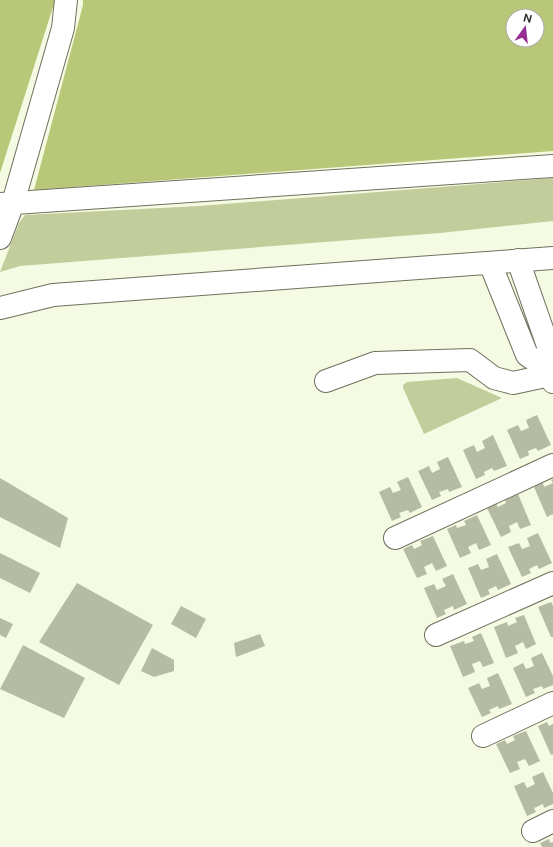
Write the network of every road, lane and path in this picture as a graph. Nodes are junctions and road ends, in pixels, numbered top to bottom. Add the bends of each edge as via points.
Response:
1 (66, 0) edge
2 (553, 166) edge
3 (6, 203) edge
4 (0, 238) edge
5 (553, 258) edge
6 (518, 260) junction
7 (490, 263) junction
8 (0, 308) edge
9 (550, 375) edge
10 (326, 381) dead end
11 (553, 465) edge
12 (395, 538) dead end
13 (553, 583) edge
14 (436, 635) dead end
15 (553, 703) edge
16 (483, 736) dead end
17 (553, 821) edge
18 (532, 831) dead end

1 - 3 street via 63,28
2 - 3 street
3 - 4 street
5 - 6 street
6 - 7 street
6 - 9 street via 549,348
7 - 8 street via 53,294
7 - 9 street via 526,354
9 - 10 street via 513,383 494,378 470,360 375,363
11 - 12 street
13 - 14 street
15 - 16 street
17 - 18 street

